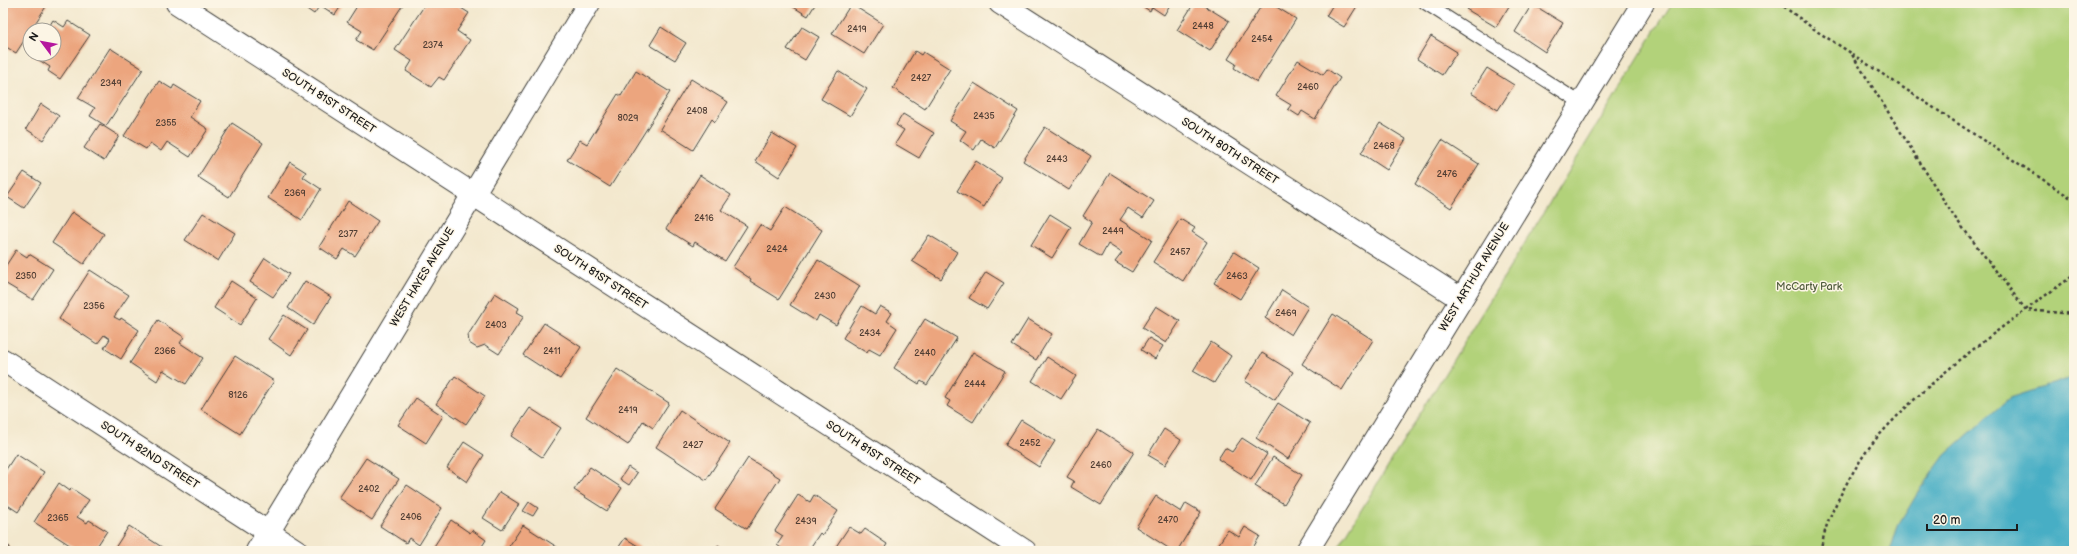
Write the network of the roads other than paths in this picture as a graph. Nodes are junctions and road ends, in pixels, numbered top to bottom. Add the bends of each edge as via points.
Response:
1 (177, 3) edge
2 (589, 3) edge
3 (1000, 3) edge
4 (1426, 3) edge
5 (1643, 3) edge
6 (1581, 103) junction
7 (473, 194) junction
8 (1461, 299) junction
9 (3, 360) edge
10 (268, 532) junction
11 (257, 551) edge
12 (297, 551) edge
13 (1025, 551) edge
14 (1307, 551) edge

1 - 7 street, SOUTH 81ST STREET
2 - 7 street, WEST HAYES AVENUE
3 - 8 street, SOUTH 80TH STREET
4 - 6 lane
5 - 6 street, WEST ARTHUR AVENUE
6 - 8 street, WEST ARTHUR AVENUE
7 - 10 street, WEST HAYES AVENUE
7 - 13 street, SOUTH 81ST STREET
8 - 14 street, WEST ARTHUR AVENUE
9 - 10 street, SOUTH 82ND STREET
10 - 11 street, WEST HAYES AVENUE
10 - 12 street, SOUTH 82ND STREET

